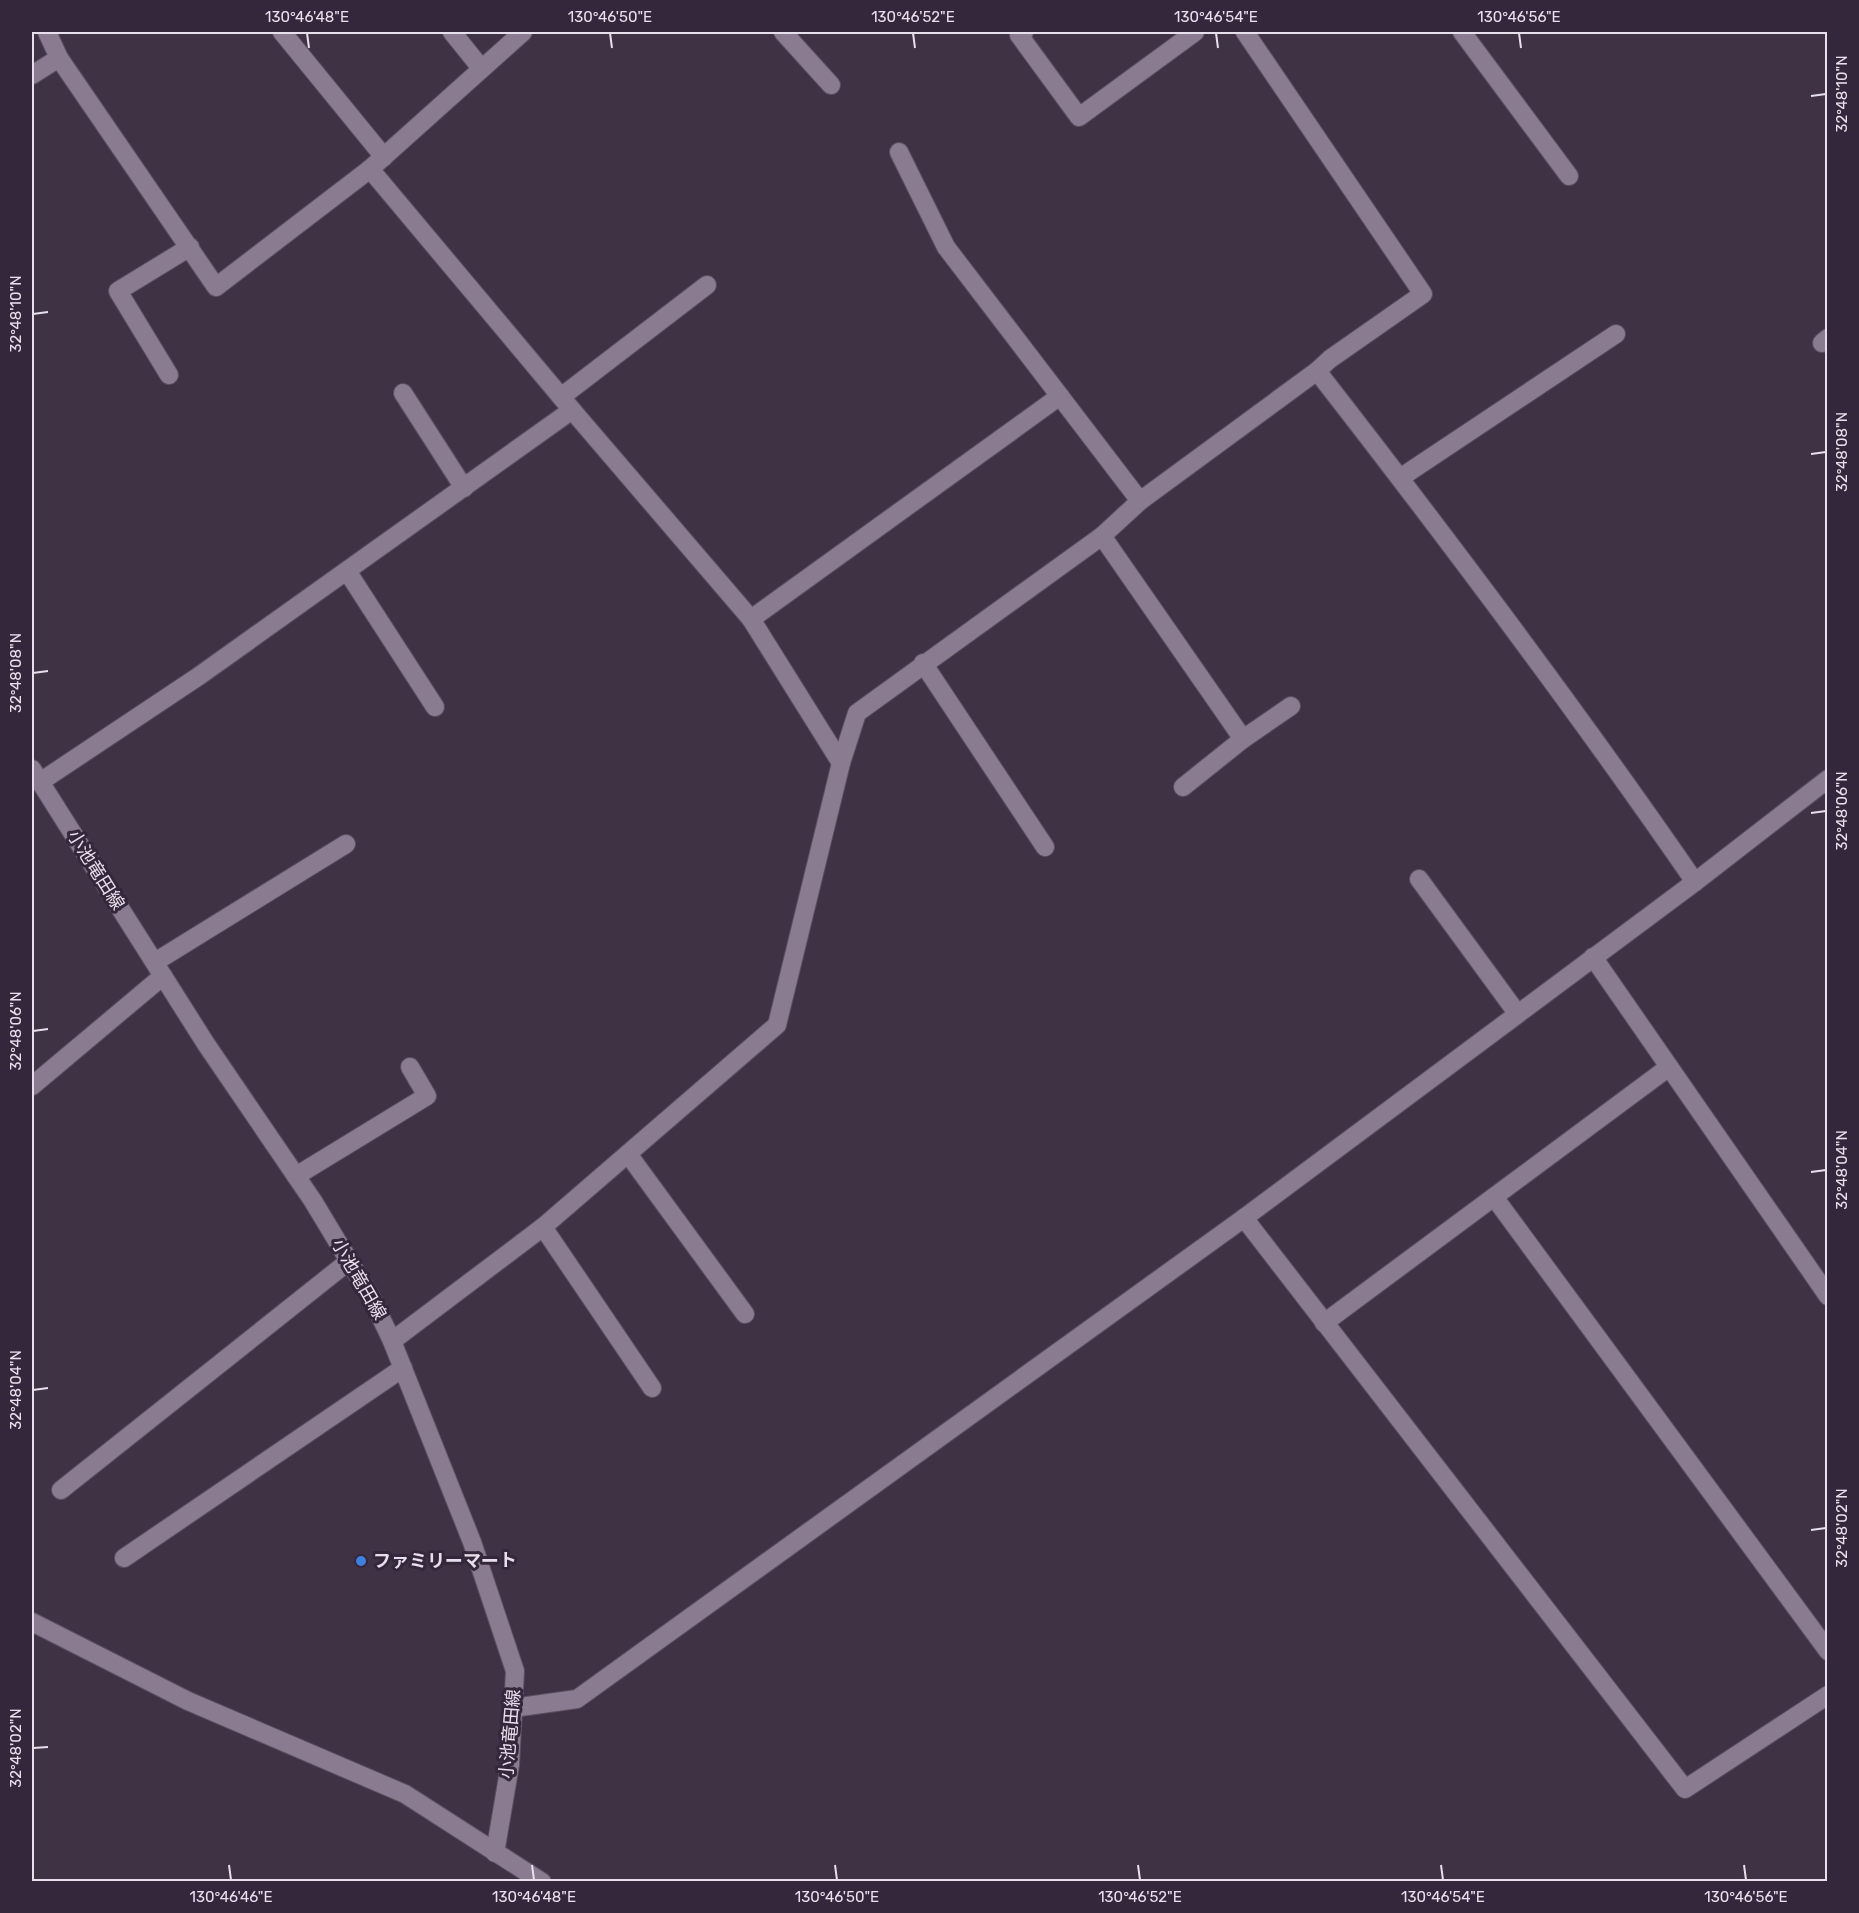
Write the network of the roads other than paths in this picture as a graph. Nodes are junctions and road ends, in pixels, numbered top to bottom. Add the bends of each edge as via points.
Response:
1 (47, 32) edge
2 (282, 32) edge
3 (452, 32) edge
4 (523, 32) edge
5 (783, 32) edge
6 (1024, 32) edge
7 (1195, 32) edge
8 (1245, 32) edge
9 (1470, 34) edge
10 (58, 58) junction
11 (481, 68) junction
12 (32, 75) edge
13 (831, 86) dead end
14 (899, 152) dead end
15 (384, 157) junction
16 (370, 169) junction
17 (1569, 176) dead end
18 (190, 247) junction
19 (707, 285) dead end
20 (1616, 334) dead end
21 (1317, 371) junction
22 (169, 375) dead end
23 (403, 393) dead end
24 (1060, 396) junction
25 (567, 404) junction
26 (1400, 478) junction
27 (464, 488) junction
28 (1140, 501) junction
29 (1102, 536) junction
30 (347, 571) junction
31 (751, 619) junction
32 (923, 663) junction
33 (1291, 706) dead end
34 (435, 707) dead end
35 (1243, 739) junction
36 (841, 763) junction
37 (36, 776) edge
38 (1827, 779) edge
39 (1183, 787) dead end
40 (346, 844) dead end
41 (1045, 847) dead end
42 (1419, 879) dead end
43 (1695, 882) junction
44 (1593, 957) junction
45 (159, 969) junction
46 (1517, 1013) junction
47 (410, 1067) dead end
48 (1669, 1067) junction
49 (32, 1086) edge
50 (628, 1154) junction
51 (296, 1176) junction
52 (1494, 1197) junction
53 (1244, 1218) junction
54 (543, 1227) junction
55 (349, 1261) junction
56 (1827, 1296) edge
57 (745, 1314) dead end
58 (1324, 1323) junction
59 (392, 1341) junction
60 (403, 1368) junction
61 (652, 1388) dead end
62 (60, 1491) dead end
63 (124, 1558) dead end
64 (32, 1622) edge
65 (1827, 1650) edge
66 (1827, 1695) edge
67 (513, 1708) junction
68 (495, 1853) junction
69 (542, 1881) edge

1 - 10 street
2 - 15 street
3 - 11 street
4 - 11 street
5 - 13 street
6 - 7 street via 1018,35 1079,117
8 - 21 street via 1423,294
9 - 17 street
10 - 12 street
10 - 18 street
11 - 15 street
14 - 24 street via 946,247
15 - 16 street
16 - 18 street via 216,287
16 - 25 street
18 - 22 street via 118,291
19 - 25 street
20 - 26 street
21 - 26 street
21 - 28 street
23 - 27 street
24 - 28 street
24 - 31 street
25 - 27 street
25 - 31 street
26 - 43 street via 1603,749
27 - 30 street
28 - 29 street
29 - 32 street
29 - 35 street
30 - 34 street
30 - 37 street via 199,676
31 - 36 street
32 - 36 street via 857,713
32 - 41 street
33 - 35 street
35 - 39 street
36 - 50 street via 777,1025
37 - 45 street, 小池竜田線
38 - 43 street
40 - 45 street
42 - 46 street
43 - 44 street
44 - 46 street
44 - 48 street
45 - 49 street
45 - 51 street, 小池竜田線
46 - 53 street
47 - 51 street via 427,1096
48 - 52 street
48 - 56 street
50 - 54 street
50 - 57 street
51 - 55 street, 小池竜田線
52 - 58 street
52 - 65 street
53 - 58 street
53 - 67 street via 577,1700
54 - 59 street
54 - 61 street
55 - 59 street, 小池竜田線
55 - 62 street
58 - 66 street via 1685,1789
59 - 60 street, 小池竜田線
60 - 63 street
60 - 67 street, 小池竜田線 via 472,1542 512,1660
64 - 68 street via 188,1701 405,1794
67 - 68 street, 小池竜田線 via 510,1765
68 - 69 street

